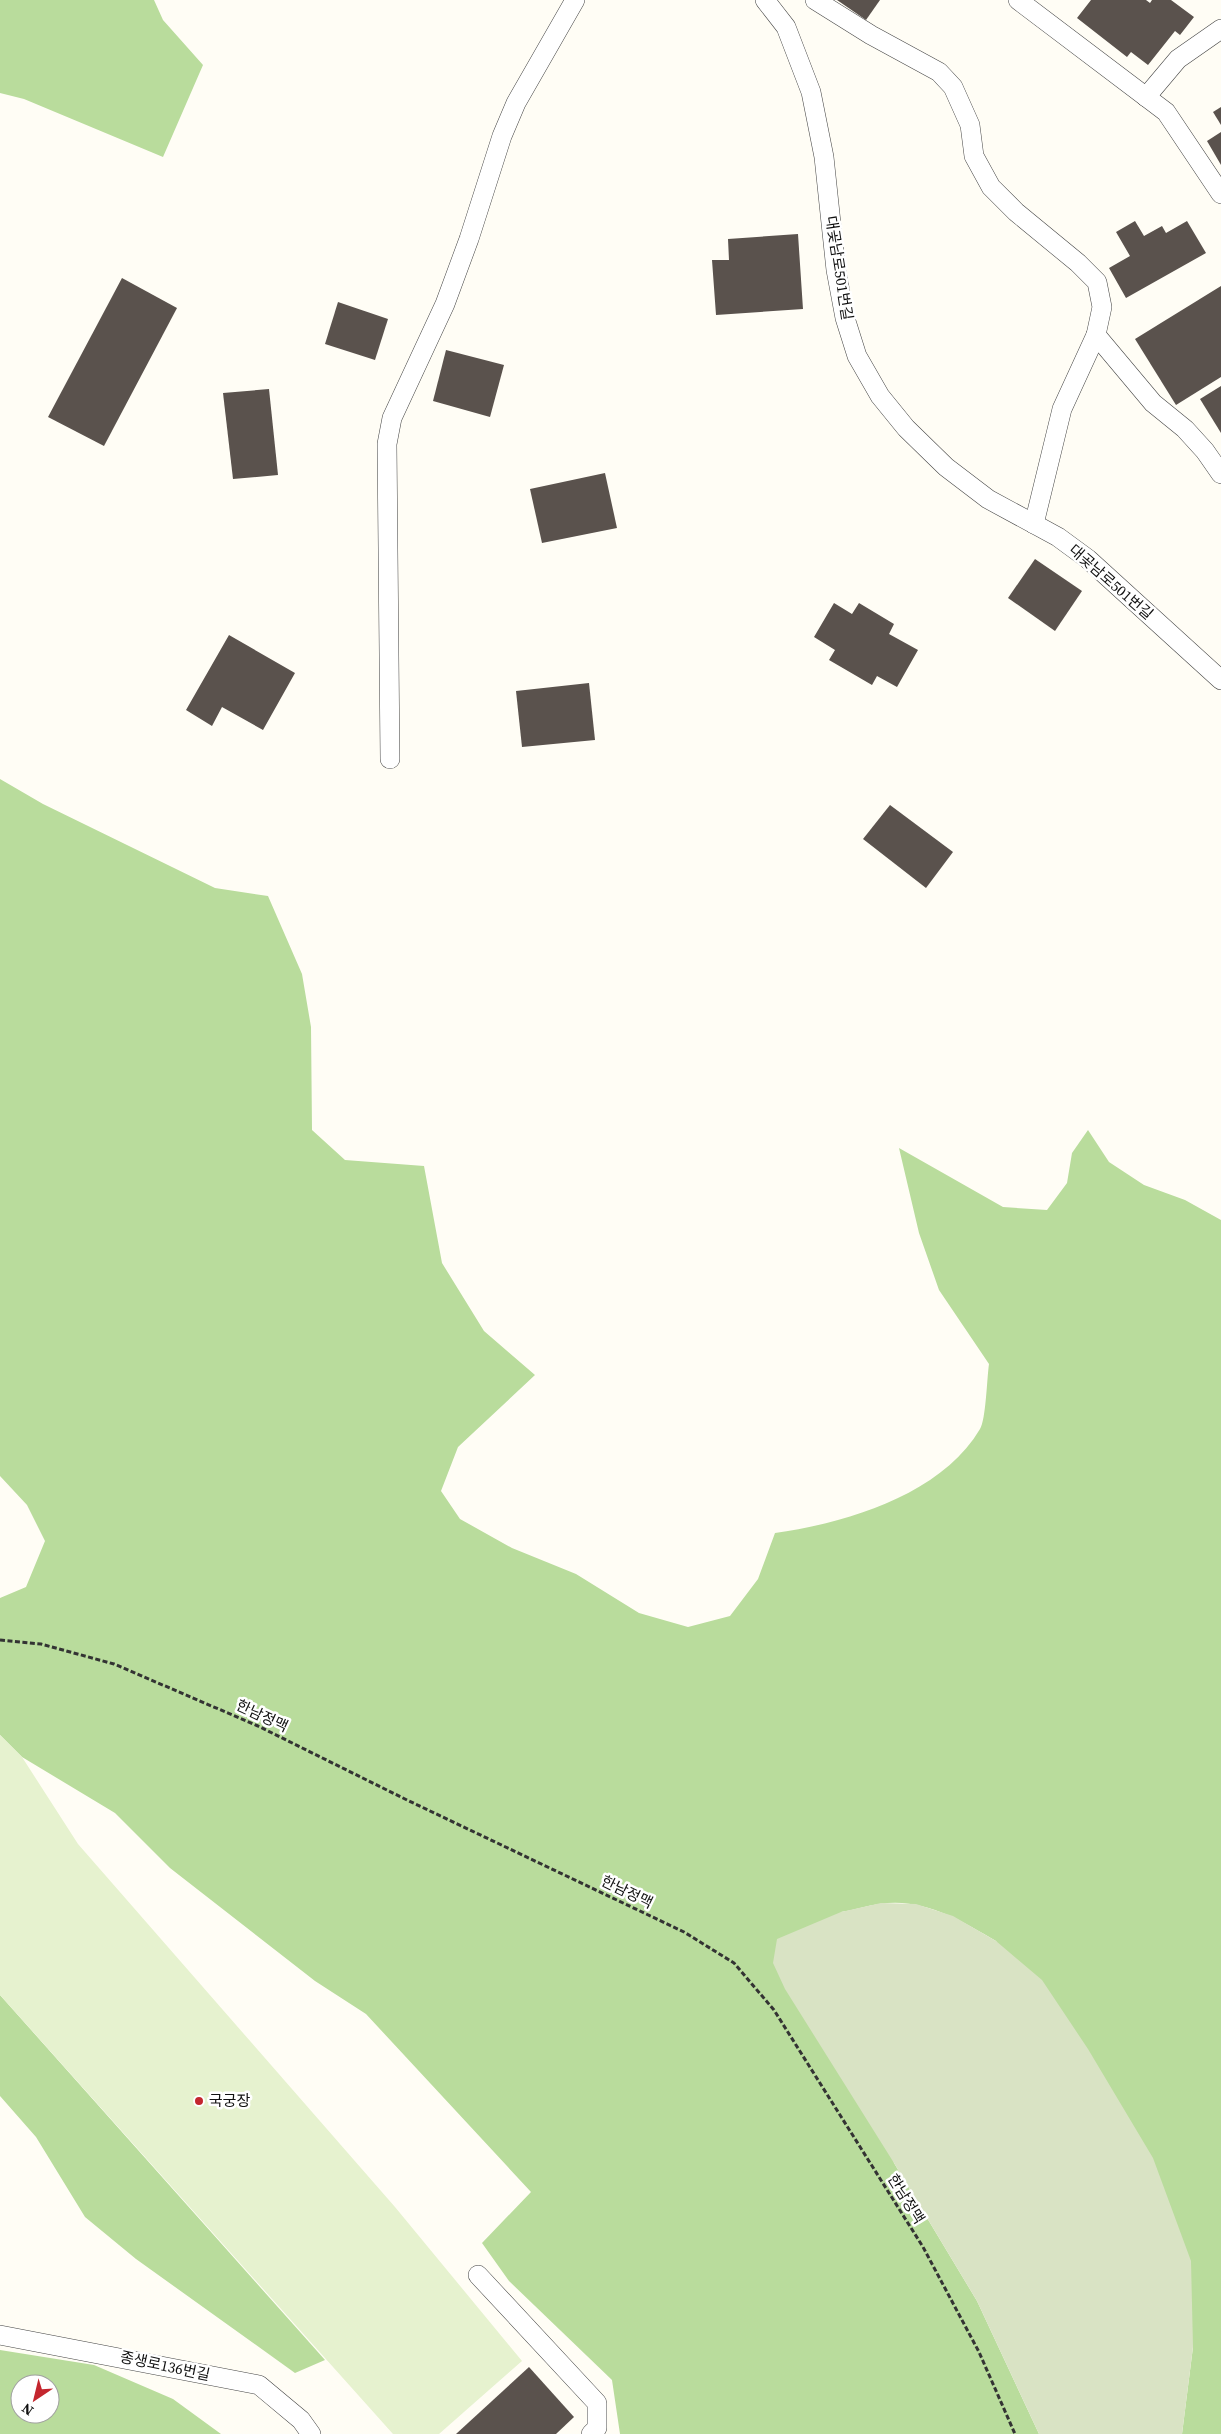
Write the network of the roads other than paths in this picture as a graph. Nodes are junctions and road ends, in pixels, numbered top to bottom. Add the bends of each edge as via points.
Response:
1 (575, 0) edge
2 (765, 0) edge
3 (815, 0) edge
4 (1018, 0) edge
5 (1221, 29) edge
6 (1146, 96) junction
7 (1221, 194) edge
8 (1096, 335) junction
9 (1221, 474) edge
10 (1034, 524) junction
11 (1221, 680) edge
12 (390, 759) dead end
13 (478, 2275) dead end
14 (0, 2335) edge
15 (311, 2434) edge
16 (591, 2434) edge

1 - 12 lane via 516,103 445,304 392,418 387,444
2 - 10 lane, 대곶남로501번길 via 786,27 811,92 824,157 836,270 845,318 857,356 880,396 906,428 946,467 988,499
3 - 8 lane via 939,72 953,87 970,126 974,156 991,187 1097,282 1102,307
4 - 6 lane
5 - 6 lane via 1178,59
6 - 7 lane via 1166,112
8 - 9 lane via 1153,403 1185,429 1205,451
8 - 10 lane via 1062,410
10 - 11 lane, 대곶남로501번길 via 1088,559
13 - 16 lane via 597,2403 597,2428
14 - 15 lane, 종생로136번길 via 259,2385 301,2420

